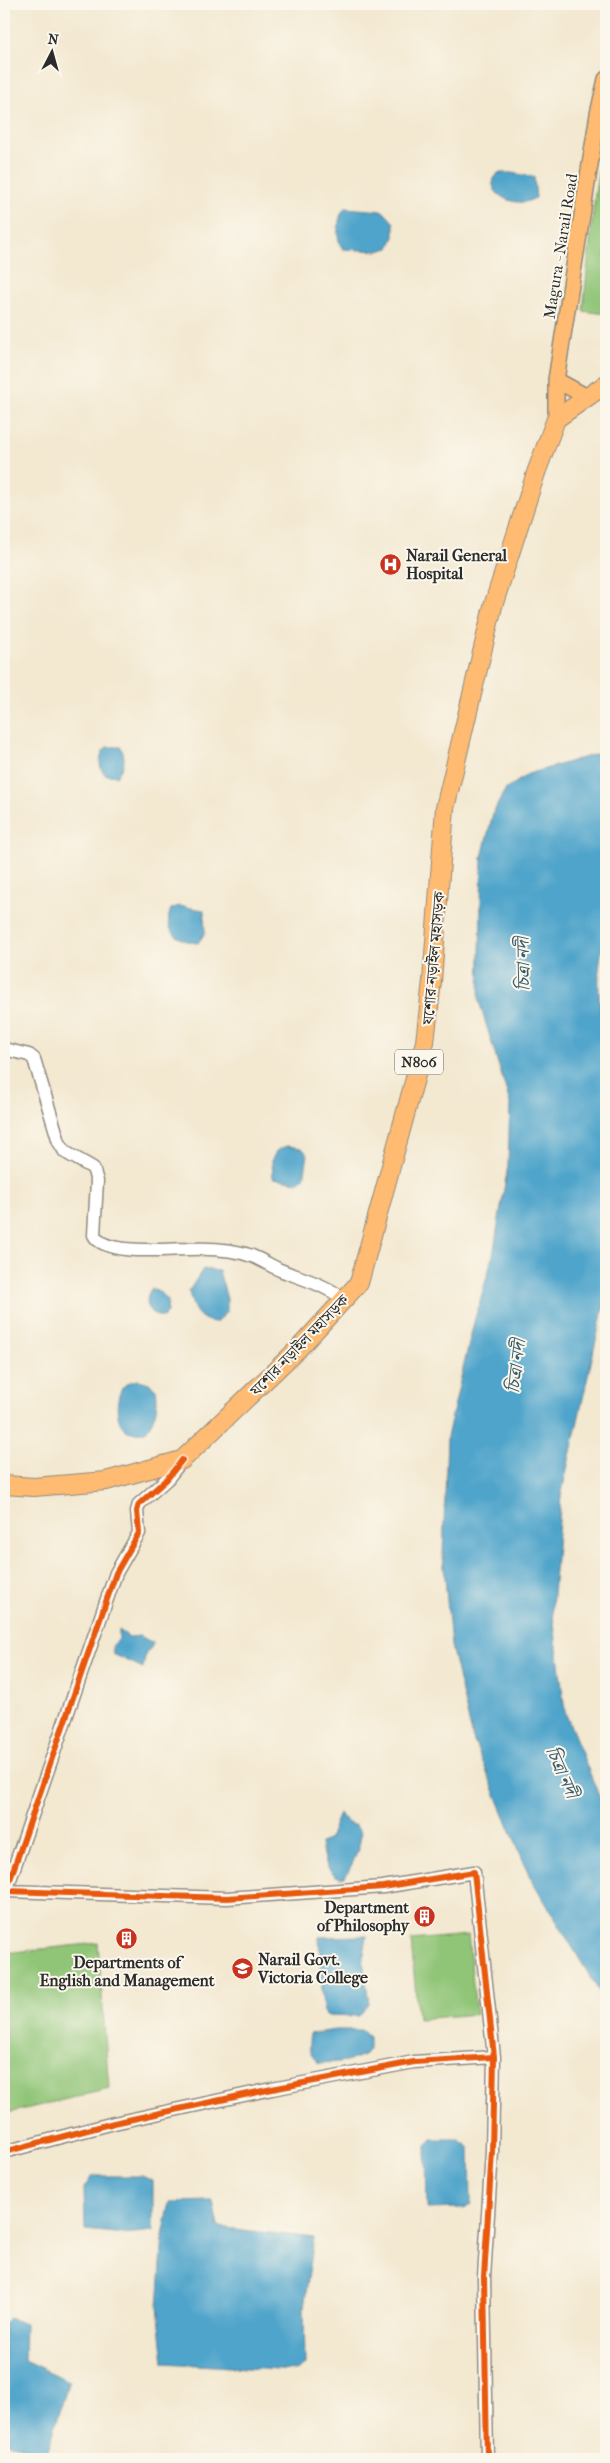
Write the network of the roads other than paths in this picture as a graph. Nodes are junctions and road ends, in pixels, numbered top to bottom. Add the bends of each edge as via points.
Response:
1 (606, 78) edge
2 (556, 380) junction
3 (606, 384) edge
4 (587, 397) junction
5 (556, 419) junction
6 (4, 1049) edge
7 (345, 1300) junction
8 (182, 1460) junction
9 (4, 1485) edge
10 (5, 1896) edge
11 (494, 2057) junction
12 (4, 2152) edge
13 (487, 2459) edge

1 - 2 main road, Magura - Narail Road
2 - 4 main road
2 - 5 main road, Magura - Narail Road
3 - 4 highway
4 - 5 highway
5 - 7 highway, যশোর-নড়াইল মহাসড়ক / N806 via 488,623 445,808 425,1042 359,1283
6 - 7 street via 34,1059 59,1142 65,1152 94,1168 97,1181 94,1235 100,1242 151,1250 216,1249 251,1256 329,1288
7 - 8 highway, যশোর-নড়াইল মহাসড়ক / N806
8 - 9 highway, যশোর-নড়াইল মহাসড়ক / N806 via 106,1482 34,1487
8 - 10 street via 139,1504 139,1533 116,1573
10 - 11 street via 228,1898 384,1887 474,1872
11 - 12 street via 414,2062 272,2089 114,2123
11 - 13 street via 484,2277

